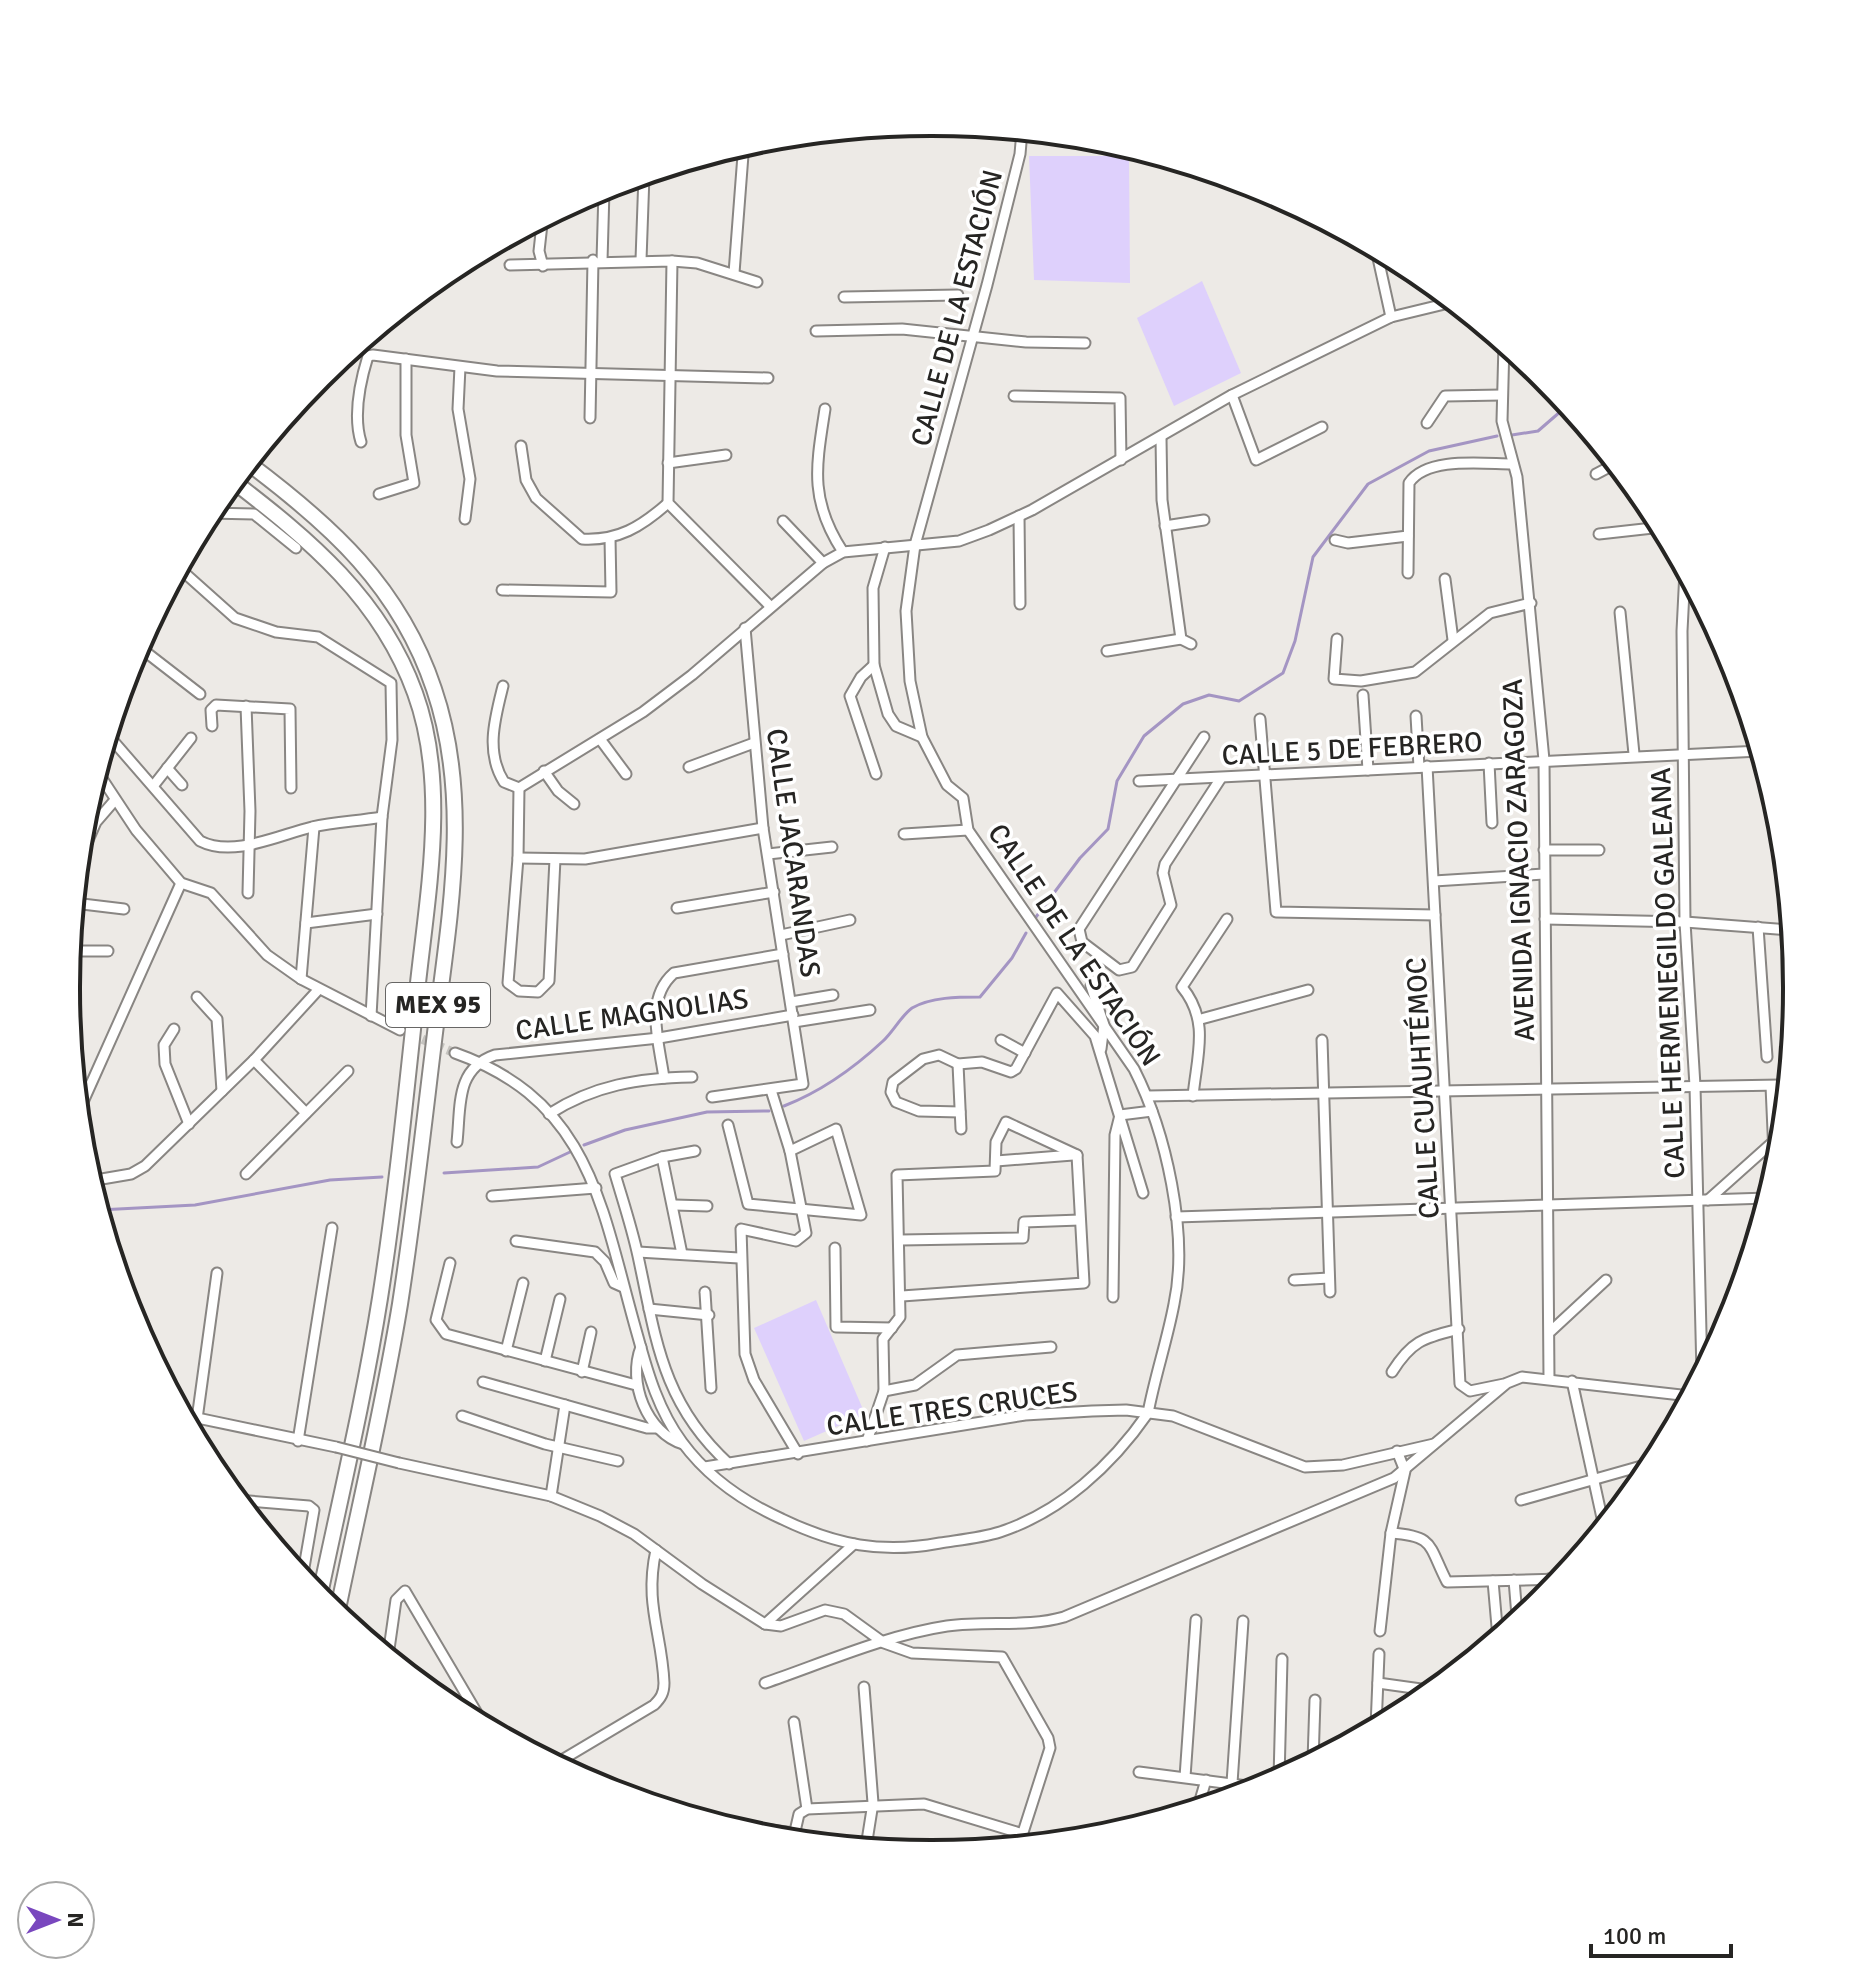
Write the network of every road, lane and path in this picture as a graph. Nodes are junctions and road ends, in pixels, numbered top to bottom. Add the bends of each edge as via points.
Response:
1 (1021, 142) edge
2 (743, 158) edge
3 (644, 187) edge
4 (603, 202) edge
5 (541, 232) edge
6 (598, 260) junction
7 (641, 260) junction
8 (672, 261) junction
9 (510, 265) dead end
10 (1379, 265) edge
11 (543, 266) junction
12 (734, 273) junction
13 (757, 282) dead end
14 (958, 295) dead end
15 (844, 297) dead end
16 (1440, 305) edge
17 (1391, 317) junction
18 (816, 331) dead end
19 (972, 335) junction
20 (1085, 343) dead end
21 (1503, 358) edge
22 (406, 359) junction
23 (460, 367) junction
24 (590, 371) junction
25 (669, 375) junction
26 (768, 378) dead end
27 (1232, 395) junction
28 (1502, 395) junction
29 (1014, 396) dead end
30 (825, 409) dead end
31 (590, 418) dead end
32 (1427, 423) dead end
33 (1322, 427) dead end
34 (1161, 438) junction
35 (361, 442) dead end
36 (521, 446) dead end
37 (726, 455) dead end
38 (1121, 460) junction
39 (668, 463) junction
40 (1513, 464) junction
41 (256, 469) edge
42 (1606, 469) edge
43 (1596, 474) dead end
44 (243, 489) edge
45 (379, 494) dead end
46 (668, 503) junction
47 (225, 513) edge
48 (1019, 516) junction
49 (465, 519) dead end
50 (1204, 520) dead end
51 (783, 521) dead end
52 (1165, 526) junction
53 (1648, 529) edge
54 (1599, 534) dead end
55 (1408, 536) junction
56 (610, 538) junction
57 (1335, 540) dead end
58 (915, 545) junction
59 (885, 547) junction
60 (296, 548) dead end
61 (843, 552) junction
62 (823, 563) junction
63 (1408, 573) dead end
64 (187, 575) edge
65 (1445, 579) dead end
66 (502, 590) dead end
67 (1685, 592) edge
68 (1531, 603) junction
69 (1020, 604) dead end
70 (770, 606) junction
71 (1620, 612) dead end
72 (745, 628) junction
73 (1181, 639) junction
74 (1337, 639) dead end
75 (1453, 640) junction
76 (1191, 644) dead end
77 (1107, 651) dead end
78 (148, 656) edge
79 (874, 665) junction
80 (503, 686) dead end
81 (200, 694) dead end
82 (1363, 695) dead end
83 (246, 706) junction
84 (1416, 716) dead end
85 (1260, 719) dead end
86 (212, 726) dead end
87 (922, 737) junction
88 (1204, 737) dead end
89 (191, 738) dead end
90 (600, 739) junction
91 (754, 743) junction
92 (116, 744) edge
93 (1749, 751) edge
94 (1634, 754) junction
95 (1683, 754) junction
96 (1544, 760) junction
97 (1489, 763) junction
98 (1423, 766) junction
99 (689, 767) dead end
100 (167, 768) junction
101 (1368, 770) junction
102 (544, 771) junction
103 (626, 774) dead end
104 (876, 774) dead end
105 (1266, 777) junction
106 (1221, 778) junction
107 (1178, 779) junction
108 (1139, 781) dead end
109 (105, 784) edge
110 (154, 785) junction
111 (182, 785) dead end
112 (291, 788) dead end
113 (519, 788) junction
114 (115, 800) junction
115 (574, 804) dead end
116 (382, 817) junction
117 (96, 822) edge
118 (1492, 823) dead end
119 (314, 827) junction
120 (763, 828) junction
121 (968, 830) junction
122 (904, 834) dead end
123 (250, 844) junction
124 (832, 847) dead end
125 (1544, 850) junction
126 (1599, 850) dead end
127 (768, 854) junction
128 (518, 858) junction
129 (555, 859) junction
130 (1544, 874) junction
131 (1434, 881) junction
132 (181, 883) junction
133 (774, 892) junction
134 (248, 893) dead end
135 (85, 904) edge
136 (677, 908) dead end
137 (124, 909) dead end
138 (377, 914) junction
139 (1435, 915) junction
140 (1227, 919) dead end
141 (1545, 919) junction
142 (850, 920) dead end
143 (1685, 922) junction
144 (306, 923) junction
145 (1758, 927) junction
146 (1781, 929) edge
147 (781, 935) junction
148 (81, 948) edge
149 (108, 951) dead end
150 (783, 954) junction
151 (301, 979) junction
152 (1091, 986) dead end
153 (319, 989) junction
154 (1308, 990) dead end
155 (833, 995) dead end
156 (197, 997) dead end
157 (791, 1002) junction
158 (870, 1010) dead end
159 (371, 1016) junction
160 (793, 1018) junction
161 (1201, 1019) junction
162 (1104, 1025) junction
163 (174, 1029) dead end
164 (400, 1030) tunnel mouth
165 (659, 1038) junction
166 (1001, 1040) dead end
167 (1322, 1040) dead end
168 (455, 1053) tunnel mouth
169 (1025, 1053) junction
170 (1100, 1053) junction
171 (1767, 1057) dead end
172 (254, 1060) junction
173 (477, 1061) junction
174 (958, 1064) junction
175 (348, 1071) dead end
176 (692, 1077) dead end
177 (664, 1078) junction
178 (1695, 1086) junction
179 (1771, 1086) junction
180 (1777, 1086) edge
181 (1547, 1088) junction
182 (771, 1090) junction
183 (222, 1091) junction
184 (1447, 1091) junction
185 (1324, 1093) junction
186 (87, 1094) edge
187 (1148, 1096) junction
188 (1193, 1096) junction
189 (712, 1097) dead end
190 (1152, 1111) junction
191 (960, 1112) junction
192 (306, 1113) junction
193 (549, 1114) junction
194 (1120, 1115) junction
195 (1773, 1119) edge
196 (189, 1124) junction
197 (728, 1125) dead end
198 (961, 1129) dead end
199 (457, 1142) dead end
200 (1768, 1146) edge
201 (695, 1151) dead end
202 (790, 1151) junction
203 (1077, 1155) junction
204 (662, 1157) junction
205 (996, 1161) junction
206 (246, 1174) dead end
207 (102, 1179) edge
208 (596, 1188) junction
209 (1143, 1193) dead end
210 (492, 1196) dead end
211 (1756, 1198) edge
212 (1702, 1200) junction
213 (1550, 1203) junction
214 (675, 1205) junction
215 (707, 1206) dead end
216 (1452, 1207) junction
217 (803, 1209) junction
218 (1328, 1212) junction
219 (1176, 1217) junction
220 (1080, 1220) junction
221 (332, 1228) dead end
222 (901, 1240) junction
223 (516, 1241) dead end
224 (835, 1248) dead end
225 (638, 1252) junction
226 (682, 1254) junction
227 (739, 1258) junction
228 (450, 1263) dead end
229 (217, 1273) dead end
230 (1329, 1278) junction
231 (1294, 1280) dead end
232 (1606, 1280) dead end
233 (523, 1283) dead end
234 (623, 1287) junction
235 (705, 1292) dead end
236 (1330, 1292) dead end
237 (902, 1296) junction
238 (1113, 1297) dead end
239 (560, 1299) dead end
240 (649, 1309) junction
241 (709, 1315) junction
242 (892, 1328) junction
243 (1459, 1329) junction
244 (1551, 1331) junction
245 (591, 1332) dead end
246 (641, 1347) junction
247 (1051, 1347) dead end
248 (1702, 1349) edge
249 (506, 1351) junction
250 (545, 1361) junction
251 (582, 1372) junction
252 (1392, 1372) dead end
253 (1549, 1378) junction
254 (1572, 1381) junction
255 (483, 1382) dead end
256 (1507, 1383) junction
257 (636, 1385) junction
258 (711, 1388) dead end
259 (1480, 1389) junction
260 (884, 1391) junction
261 (1679, 1395) edge
262 (1487, 1401) junction
263 (565, 1405) junction
264 (1148, 1413) junction
265 (462, 1416) dead end
266 (197, 1419) joint
267 (657, 1428) junction
268 (298, 1441) junction
269 (867, 1441) junction
270 (683, 1444) junction
271 (1434, 1444) junction
272 (558, 1447) junction
273 (1397, 1451) junction
274 (798, 1454) junction
275 (618, 1461) dead end
276 (729, 1464) junction
277 (705, 1467) junction
278 (1634, 1468) edge
279 (1405, 1471) junction
280 (1593, 1479) junction
281 (551, 1496) junction
282 (1521, 1500) dead end
283 (253, 1501) edge
284 (1601, 1513) edge
285 (1391, 1533) junction
286 (854, 1544) junction
287 (656, 1550) junction
288 (305, 1564) edge
289 (1544, 1579) edge
290 (1514, 1580) junction
291 (1493, 1581) junction
292 (322, 1583) edge
293 (340, 1600) edge
294 (1516, 1606) edge
295 (1196, 1620) dead end
296 (1243, 1621) dead end
297 (765, 1624) junction
298 (1497, 1624) edge
299 (1380, 1631) dead end
300 (884, 1643) junction
301 (390, 1644) edge
302 (1379, 1654) dead end
303 (1282, 1659) dead end
304 (765, 1683) dead end
305 (1378, 1683) junction
306 (864, 1687) dead end
307 (1416, 1688) edge
308 (1315, 1700) dead end
309 (472, 1704) edge
310 (1377, 1713) edge
311 (794, 1722) dead end
312 (1313, 1749) edge
313 (566, 1757) edge
314 (1280, 1765) edge
315 (1139, 1772) dead end
316 (1185, 1777) junction
317 (1206, 1780) junction
318 (1232, 1783) joint
319 (1202, 1795) edge
320 (873, 1803) junction
321 (807, 1809) junction
322 (795, 1828) edge
323 (1023, 1834) joint
324 (868, 1837) edge

1 - 19 street, CALLE DE LA ESTACIÓN
2 - 12 street
3 - 7 street
4 - 6 street
5 - 11 street
6 - 7 street
6 - 11 street
6 - 24 street
7 - 8 street
8 - 12 street
8 - 25 street
9 - 11 street
10 - 17 street
12 - 13 street
14 - 15 street
16 - 17 street
17 - 27 street
18 - 19 street via 902,329
19 - 20 street
19 - 58 street, CALLE DE LA ESTACIÓN
21 - 28 street, AVENIDA IGNACIO ZARAGOZA
22 - 23 street
22 - 35 street via 368,356 356,411
22 - 45 street via 406,435 414,483
23 - 24 street
23 - 49 street via 458,409 470,479
24 - 25 street
24 - 31 street
25 - 26 street
25 - 39 street
27 - 33 street via 1256,460
27 - 34 street
28 - 32 street via 1445,396
28 - 40 street, AVENIDA IGNACIO ZARAGOZA via 1502,421
29 - 38 street via 1120,398
30 - 61 street via 815,479 824,518
34 - 38 street
34 - 52 street
36 - 56 street via 526,480 542,504 582,539
37 - 39 street
38 - 48 street
39 - 46 street
40 - 55 street via 1442,466 1413,477
40 - 68 street, AVENIDA IGNACIO ZARAGOZA
41 - 293 highway, MEX 95 via 322,520 396,608 434,689 454,788 453,879 405,1265
42 - 43 street
44 - 292 highway, MEX 95 via 326,557 377,619 416,696 431,788 429,877 389,1234
46 - 56 street via 642,526
46 - 70 street
47 - 60 street via 254,514
48 - 58 street via 959,541
48 - 69 street
50 - 52 street
51 - 62 street
52 - 73 street
53 - 54 street
55 - 57 street
55 - 63 street
56 - 66 street via 611,592
58 - 59 street
58 - 87 street, CALLE DE LA ESTACIÓN via 906,644
59 - 61 street
59 - 79 street via 873,588
61 - 62 street
62 - 70 street
64 - 116 street via 235,618 276,632 318,637 391,683 392,740
65 - 75 street
67 - 95 street, CALLE HERMENEGILDO GALEANA
68 - 75 street via 1490,613
68 - 96 street, AVENIDA IGNACIO ZARAGOZA
70 - 72 street
71 - 94 street
72 - 90 street via 692,675
72 - 91 street, CALLE JACARANDAS
73 - 76 street
73 - 77 street
74 - 75 street via 1334,679 1361,681 1415,672
78 - 81 street
79 - 87 street via 888,714 896,726
79 - 104 street via 850,696
80 - 113 street via 493,722 494,752 504,782
82 - 101 street
83 - 86 street via 212,707
83 - 112 street via 286,707 293,713
83 - 123 street
84 - 98 street, CALLE CUAUHTÉMOC
85 - 105 street
87 - 121 street, CALLE DE LA ESTACIÓN via 947,785 963,798
88 - 107 street
89 - 100 street
90 - 102 street
90 - 103 street
91 - 99 street
91 - 120 street, CALLE JACARANDAS
92 - 110 street
93 - 95 street, CALLE 5 DE FEBRERO
94 - 95 street, CALLE 5 DE FEBRERO
94 - 96 street, CALLE 5 DE FEBRERO
95 - 143 street, CALLE HERMENEGILDO GALEANA
96 - 97 street, CALLE 5 DE FEBRERO
96 - 125 street, AVENIDA IGNACIO ZARAGOZA
97 - 98 street, CALLE 5 DE FEBRERO
97 - 118 street
98 - 101 street, CALLE 5 DE FEBRERO
98 - 131 street, CALLE CUAUHTÉMOC
100 - 110 street
100 - 111 street
101 - 105 street, CALLE 5 DE FEBRERO
102 - 113 street
102 - 115 street
105 - 106 street, CALLE 5 DE FEBRERO
105 - 139 street via 1276,912
106 - 107 street, CALLE 5 DE FEBRERO
106 - 107 street via 1165,864 1171,905 1132,967 1119,970 1082,942 1079,929
107 - 108 street, CALLE 5 DE FEBRERO
109 - 114 street
110 - 123 street via 200,841 221,847
113 - 128 street
114 - 117 street
114 - 132 street
116 - 119 street
116 - 138 street
119 - 123 street
119 - 144 street
120 - 127 street, CALLE JACARANDAS
120 - 129 street via 585,859
121 - 122 street
121 - 162 street, CALLE DE LA ESTACIÓN
123 - 134 street
124 - 127 street
125 - 126 street
125 - 130 street, AVENIDA IGNACIO ZARAGOZA
127 - 133 street, CALLE JACARANDAS
128 - 129 street
128 - 129 street via 508,983 538,992 549,981
130 - 131 street
130 - 141 street, AVENIDA IGNACIO ZARAGOZA
131 - 139 street, CALLE CUAUHTÉMOC
132 - 151 street via 211,893 257,945
132 - 186 street
133 - 136 street
133 - 147 street, CALLE JACARANDAS
135 - 137 street
138 - 144 street
138 - 159 street
139 - 184 street, CALLE CUAUHTÉMOC
140 - 161 street via 1182,987
141 - 143 street
141 - 181 street, AVENIDA IGNACIO ZARAGOZA
142 - 147 street
143 - 145 street
143 - 178 street, CALLE HERMENEGILDO GALEANA
144 - 151 street
145 - 146 street
145 - 171 street
147 - 150 street, CALLE JACARANDAS
148 - 149 street
150 - 157 street, CALLE JACARANDAS
150 - 165 street via 674,973 655,997
151 - 153 street
152 - 162 street
153 - 159 street
153 - 172 street
154 - 161 street
155 - 157 street
156 - 183 street via 217,1019
157 - 160 street, CALLE JACARANDAS
158 - 160 street, CALLE MAGNOLIAS
159 - 164 street
160 - 165 street, CALLE MAGNOLIAS
160 - 182 street, CALLE JACARANDAS via 803,1084
161 - 188 street
162 - 170 street
162 - 187 street, CALLE DE LA ESTACIÓN
163 - 196 street via 164,1045 165,1064
165 - 173 street, CALLE MAGNOLIAS
165 - 177 street
166 - 169 street
167 - 185 street
168 - 173 street, CALLE DE LA ESTACIÓN
169 - 170 street via 1057,993 1095,1036
169 - 174 street via 1011,1072 982,1062
170 - 194 street
172 - 183 street
172 - 192 street
173 - 193 street, CALLE DE LA ESTACIÓN via 508,1077
173 - 199 street via 463,1083
174 - 191 street
174 - 191 street via 939,1055 923,1059 893,1082 891,1092 896,1102 919,1111
175 - 192 street
176 - 177 street
177 - 193 street via 591,1090
178 - 179 street
178 - 181 street
178 - 212 street, CALLE HERMENEGILDO GALEANA
179 - 180 street
179 - 195 street
181 - 184 street
181 - 213 street, AVENIDA IGNACIO ZARAGOZA
182 - 189 street
182 - 202 street
183 - 196 street
184 - 185 street
184 - 216 street, CALLE CUAUHTÉMOC
185 - 188 street
185 - 218 street
187 - 188 street
187 - 190 street, CALLE DE LA ESTACIÓN
190 - 194 street
190 - 219 street, CALLE DE LA ESTACIÓN
191 - 198 street
192 - 206 street
193 - 208 street, CALLE DE LA ESTACIÓN via 583,1158
194 - 209 street
194 - 238 street via 1115,1135
196 - 207 street via 145,1166
197 - 217 street via 748,1204
200 - 212 street
201 - 204 street
202 - 217 street
202 - 217 street via 836,1129 861,1215
203 - 205 street
203 - 205 street via 1006,1122 996,1142
203 - 220 street
204 - 214 street
204 - 225 street via 615,1174
205 - 222 street via 995,1171 897,1175
208 - 210 street
208 - 234 street, CALLE DE LA ESTACIÓN
211 - 212 street
212 - 213 street
212 - 248 street, CALLE HERMENEGILDO GALEANA
213 - 216 street
213 - 244 street, AVENIDA IGNACIO ZARAGOZA
214 - 215 street
214 - 226 street
216 - 218 street
216 - 243 street, CALLE CUAUHTÉMOC
217 - 227 street via 802,1239 741,1229
218 - 219 street
218 - 230 street
219 - 264 street, CALLE DE LA ESTACIÓN via 1174,1304
220 - 222 street via 1024,1222 1023,1238
220 - 237 street via 1084,1283
221 - 268 street
222 - 237 street
223 - 234 street via 595,1252 614,1283
224 - 242 street via 836,1327
225 - 226 street
225 - 240 street
226 - 227 street
227 - 274 street via 745,1354 754,1380
228 - 249 street via 436,1320 440,1328
229 - 266 street
230 - 231 street
230 - 236 street
232 - 244 street
233 - 249 street
234 - 246 street, CALLE DE LA ESTACIÓN
235 - 241 street
237 - 242 street via 900,1317
239 - 250 street
240 - 241 street
240 - 276 street via 658,1352 689,1420
241 - 258 street
242 - 260 street via 883,1339
243 - 252 street via 1407,1348
243 - 259 street, CALLE CUAUHTÉMOC via 1460,1384 1470,1391
244 - 253 street, AVENIDA IGNACIO ZARAGOZA
245 - 251 street
246 - 257 street
246 - 270 street, CALLE DE LA ESTACIÓN via 650,1381
247 - 260 street via 957,1355 915,1385
249 - 250 street
250 - 251 street
251 - 257 street
253 - 254 street
253 - 256 street via 1522,1377
254 - 261 street
254 - 280 street
255 - 263 street
256 - 259 street
256 - 262 street, CALLE TRES CRUCES
257 - 267 street
259 - 262 street, CALLE CUAUHTÉMOC
260 - 269 street
262 - 271 street, CALLE TRES CRUCES
263 - 267 street
263 - 272 street
264 - 269 street, CALLE TRES CRUCES via 1025,1415
264 - 273 street, CALLE TRES CRUCES via 1173,1416 1305,1467
264 - 286 street, CALLE DE LA ESTACIÓN via 1090,1478 1039,1515 998,1532 908,1549
265 - 272 street
266 - 268 street
267 - 270 street
268 - 281 street, bridge
269 - 274 street, CALLE TRES CRUCES
270 - 277 street, CALLE DE LA ESTACIÓN
271 - 273 street, CALLE TRES CRUCES
271 - 279 street, CALLE TRES CRUCES
272 - 275 street
272 - 281 street
273 - 279 street
274 - 276 street, CALLE TRES CRUCES
276 - 277 street, CALLE TRES CRUCES
277 - 286 street, CALLE DE LA ESTACIÓN via 769,1513
278 - 280 street
279 - 285 street
279 - 300 street, CALLE TRES CRUCES via 1064,1617 1041,1624 950,1625
280 - 282 street
280 - 284 street
281 - 287 street via 600,1516
283 - 288 street via 314,1510
285 - 291 street via 1419,1535 1447,1582
285 - 299 street
286 - 297 street
287 - 297 street
287 - 313 street via 650,1578 662,1696
289 - 290 street
290 - 291 street
290 - 294 street
291 - 298 street
295 - 316 street
296 - 318 street
297 - 300 street via 781,1626 825,1610 844,1614
300 - 304 street, CALLE TRES CRUCES
300 - 323 street via 929,1656 993,1656 1009,1664 1050,1748
301 - 309 street via 396,1600 405,1591
302 - 305 street
303 - 314 street
305 - 307 street
305 - 310 street
306 - 320 street
308 - 312 street
311 - 321 street
315 - 316 street
316 - 317 street
317 - 318 street
317 - 319 street
320 - 321 street
320 - 323 street via 924,1804
320 - 324 street
321 - 322 street via 799,1814

